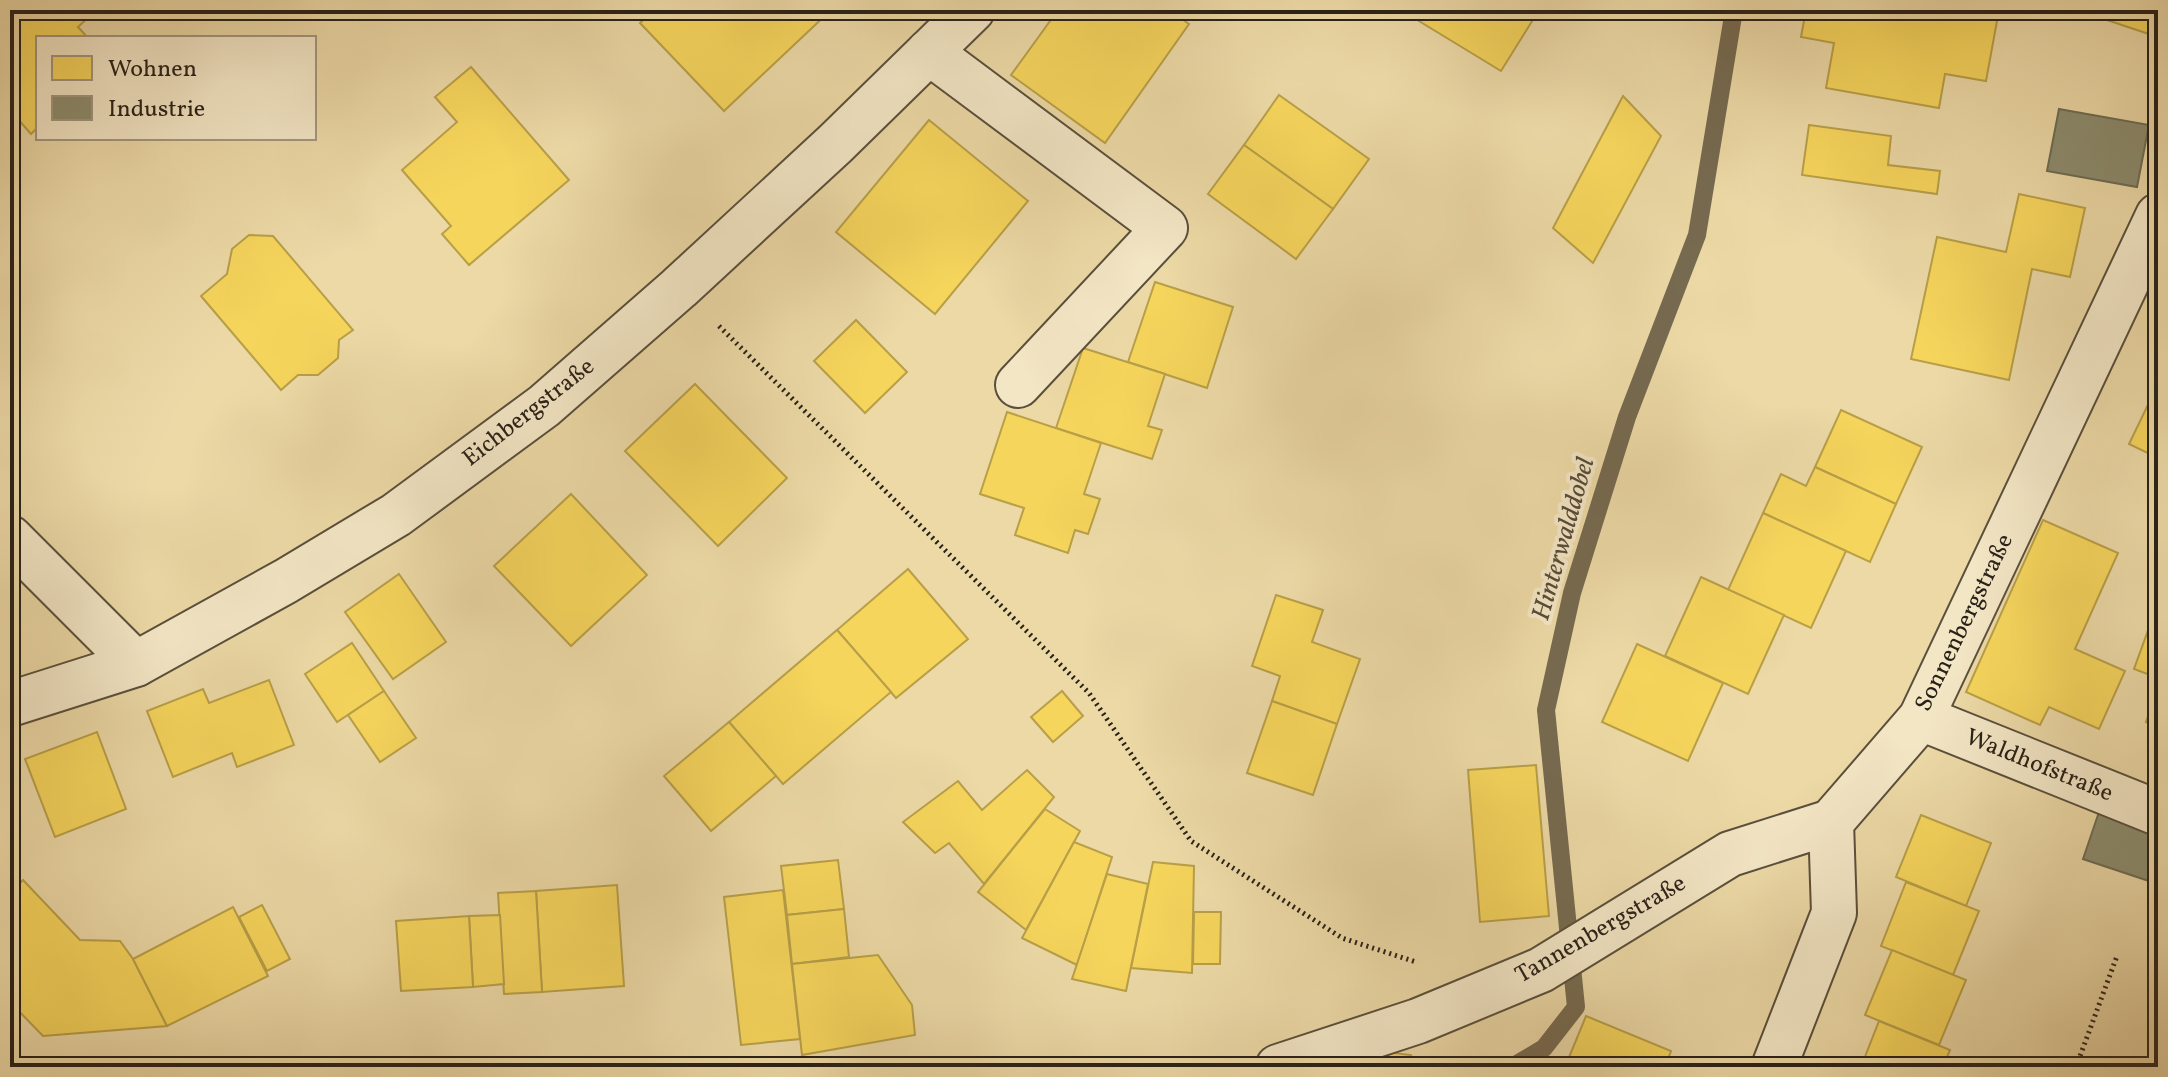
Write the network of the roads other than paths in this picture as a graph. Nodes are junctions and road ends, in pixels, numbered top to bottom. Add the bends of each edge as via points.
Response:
1 (972, 10) edge
2 (929, 52) junction
3 (2158, 216) edge
4 (1018, 385) dead end
5 (10, 538) edge
6 (136, 664) junction
7 (10, 704) edge
8 (1921, 718) junction
9 (2158, 813) edge
10 (1831, 822) junction
11 (1278, 1067) edge
12 (1774, 1067) edge

1 - 2 street, Eichbergstraße
2 - 4 street via 1165,228
2 - 6 street, Eichbergstraße via 679,288 544,406 396,515
3 - 8 street, Sonnenbergstraße
5 - 6 street
6 - 7 street, Eichbergstraße
8 - 9 street, Waldhofstraße
8 - 10 street, Sonnenbergstraße
10 - 11 street, Tannenbergstraße via 1730,854 1541,970 1418,1021
10 - 12 street via 1834,913

